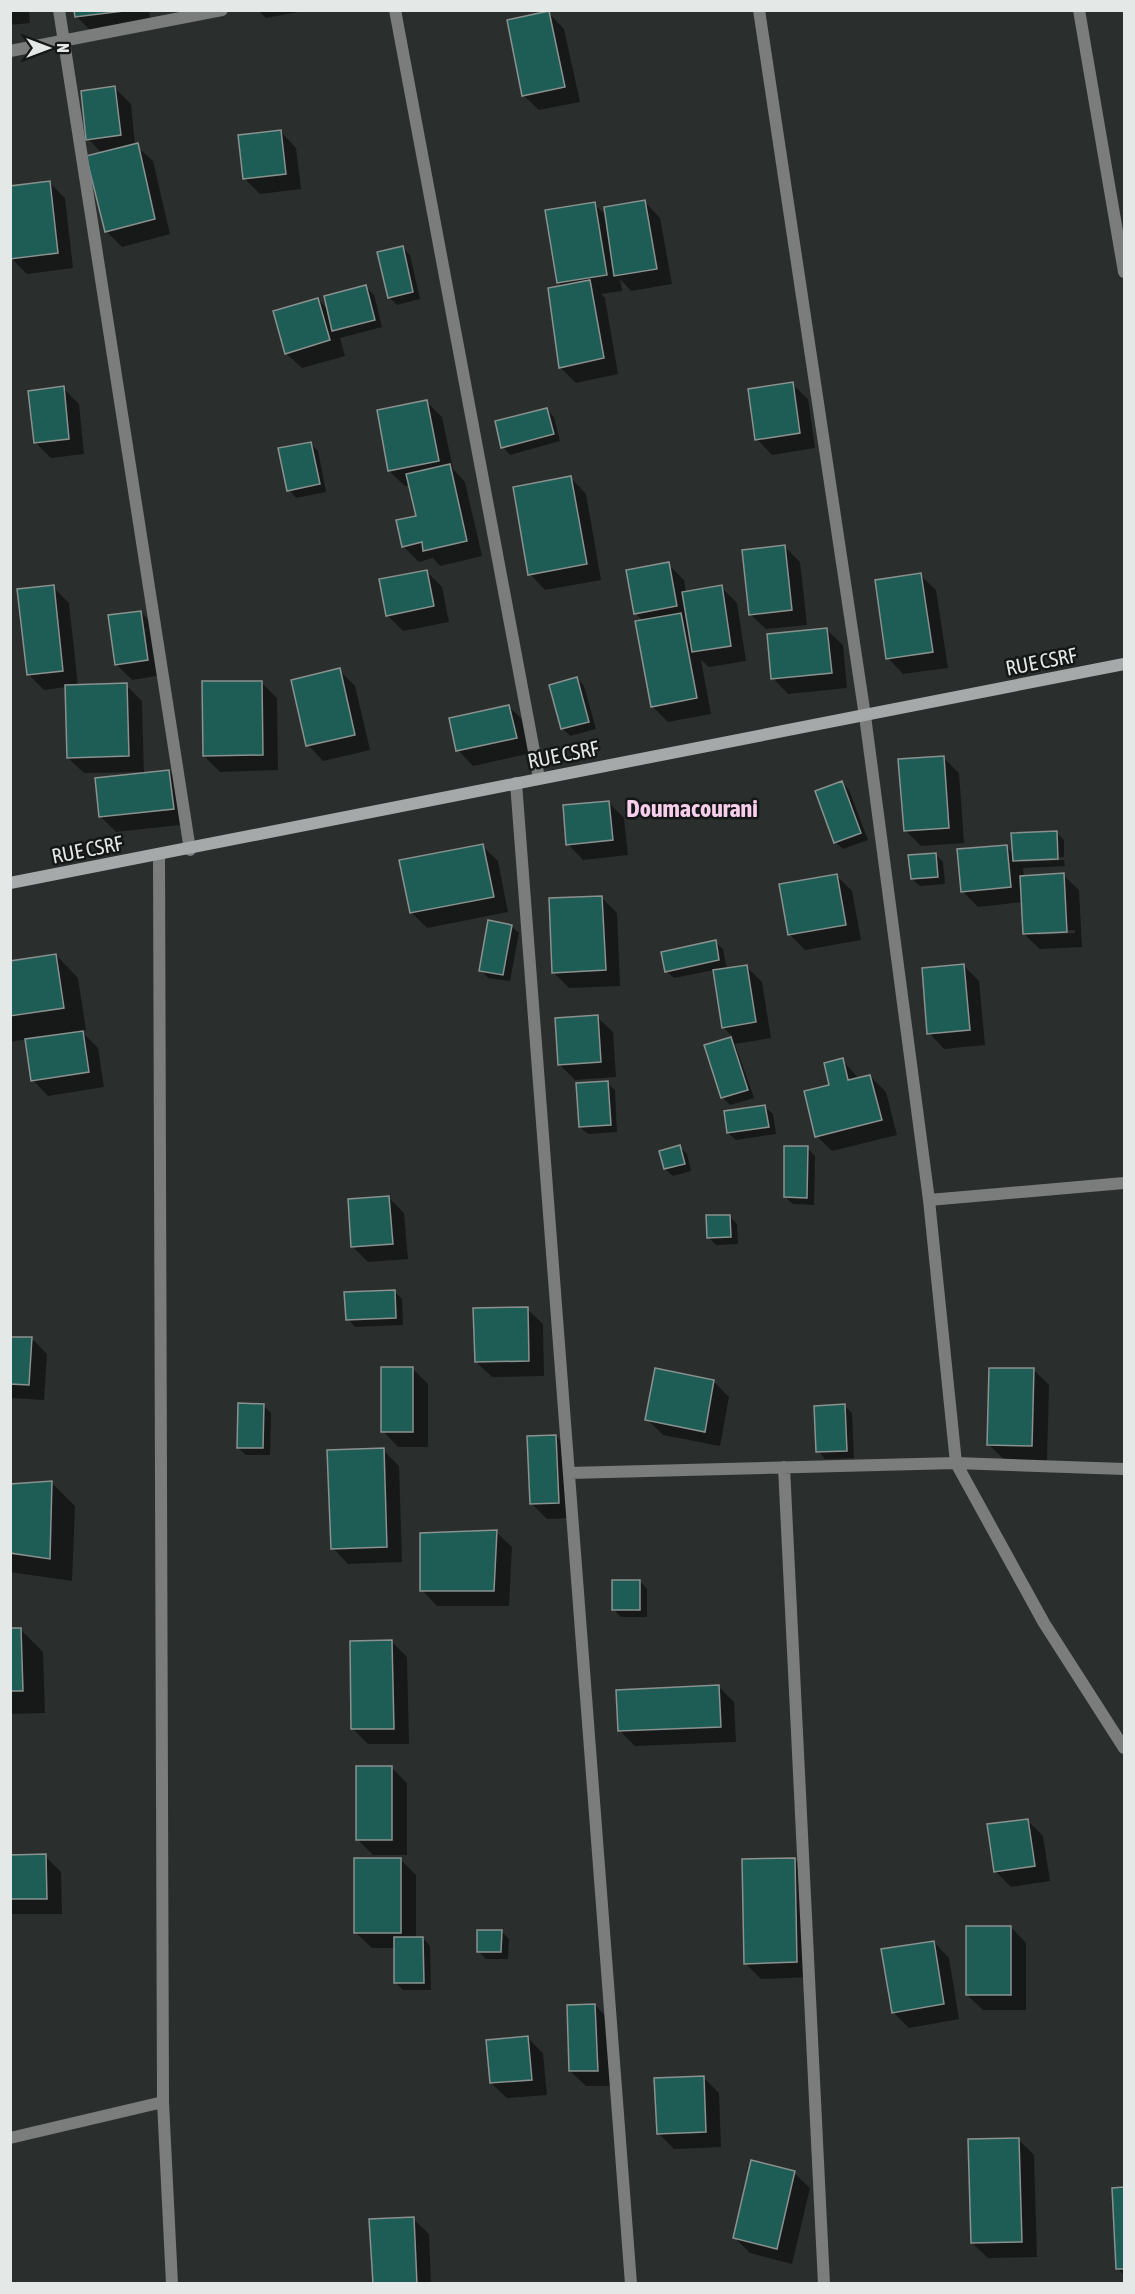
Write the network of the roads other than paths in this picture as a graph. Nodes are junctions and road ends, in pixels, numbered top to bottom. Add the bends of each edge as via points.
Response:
1 (59, 10) edge
2 (222, 10) edge
3 (395, 10) edge
4 (759, 10) edge
5 (1079, 10) edge
6 (64, 41) junction
7 (10, 51) edge
8 (1125, 272) edge
9 (1125, 664) edge
10 (865, 716) junction
11 (539, 778) junction
12 (516, 783) junction
13 (190, 850) junction
14 (159, 856) junction
15 (10, 883) edge
16 (1125, 1183) edge
17 (929, 1200) junction
18 (956, 1463) junction
19 (784, 1467) junction
20 (1125, 1469) edge
21 (569, 1473) junction
22 (1125, 1748) edge
23 (163, 2102) junction
24 (10, 2138) edge
25 (171, 2283) edge
26 (631, 2283) edge
27 (824, 2283) edge

1 - 6 street
2 - 6 street
3 - 11 street
4 - 10 street
5 - 8 street
6 - 7 street
6 - 13 street
9 - 10 main road, RUE CSRF
10 - 11 main road, RUE CSRF
10 - 17 street
11 - 12 main road, RUE CSRF
12 - 13 main road, RUE CSRF
12 - 21 street
13 - 14 main road, RUE CSRF
14 - 15 main road, RUE CSRF
14 - 23 street
16 - 17 street
17 - 18 street
18 - 19 street
18 - 20 street
18 - 22 street via 1044,1623
19 - 21 street
19 - 27 street
21 - 26 street
23 - 24 street
23 - 25 street

